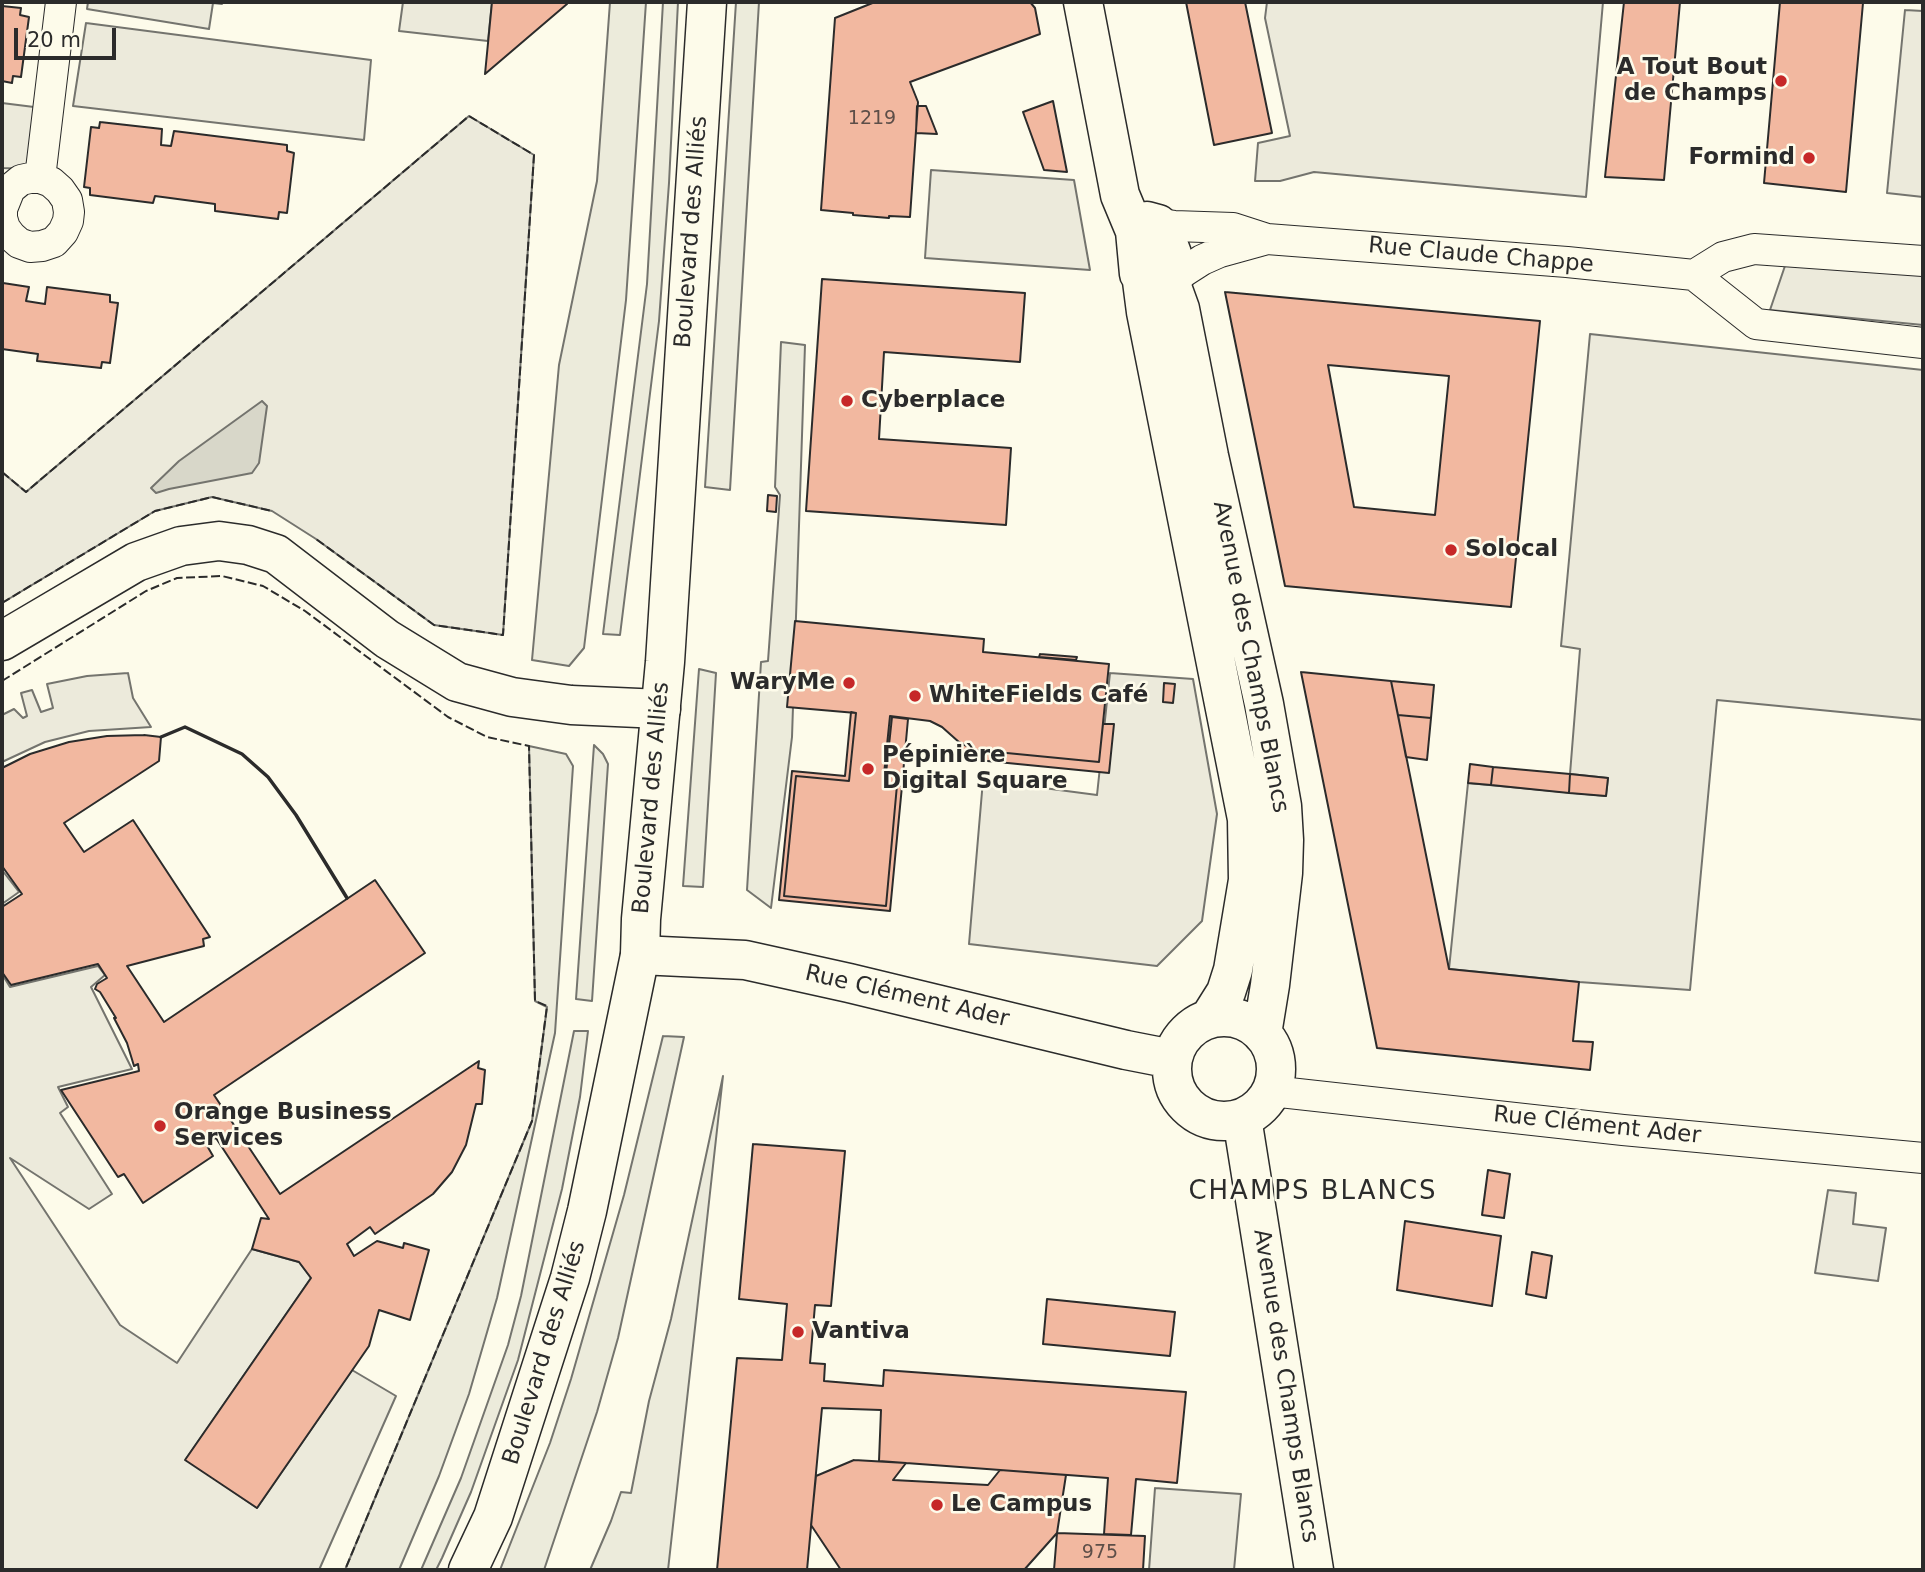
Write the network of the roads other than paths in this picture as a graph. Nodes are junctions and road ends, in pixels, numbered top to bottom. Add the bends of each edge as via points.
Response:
1 (61, 2) edge
2 (707, 2) edge
3 (1083, 2) edge
4 (40, 178) junction
5 (2, 209) edge
6 (1146, 227) junction
7 (1267, 239) junction
8 (1923, 261) edge
9 (1695, 275) junction
10 (1163, 281) junction
11 (1923, 343) edge
12 (2, 641) edge
13 (661, 709) junction
14 (639, 955) junction
15 (1209, 1019) junction
16 (1262, 1034) junction
17 (1172, 1059) junction
18 (1271, 1091) junction
19 (1242, 1118) junction
20 (1923, 1158) edge
21 (468, 1570) edge
22 (1314, 1570) edge

1 - 4 street
2 - 13 street, Boulevard des Alliés
3 - 6 street via 1120,195
4 - 5 street via 16,183
4 - 5 street via 51,182 67,200 68,221 54,242 30,247 19,243 5,228
6 - 7 street, Rue Claude Chappe via 1233,228
6 - 10 street via 1137,261
7 - 9 street, Rue Claude Chappe
7 - 10 street, Rue Claude Chappe via 1220,252
8 - 9 street via 1755,249 1723,257
9 - 11 street via 1756,324
10 - 15 street, Avenue des Champs Blancs via 1146,312 1247,819 1248,880 1233,970
10 - 16 street, Avenue des Champs Blancs via 1180,309 1282,806 1283,873
12 - 13 street via 136,562 181,546 219,541 276,554 387,639 457,682 512,697 571,705
13 - 14 street, Boulevard des Alliés
14 - 17 street, Rue Clément Ader via 745,960
14 - 21 street, Boulevard des Alliés via 570,1278 493,1517
15 - 16 street via 1233,1017
15 - 17 street via 1181,1038
16 - 18 street via 1275,1061
17 - 19 street via 1173,1082 1191,1110 1222,1122
18 - 19 street via 1260,1107
18 - 20 street, Rue Clément Ader
19 - 22 street, Avenue des Champs Blancs

